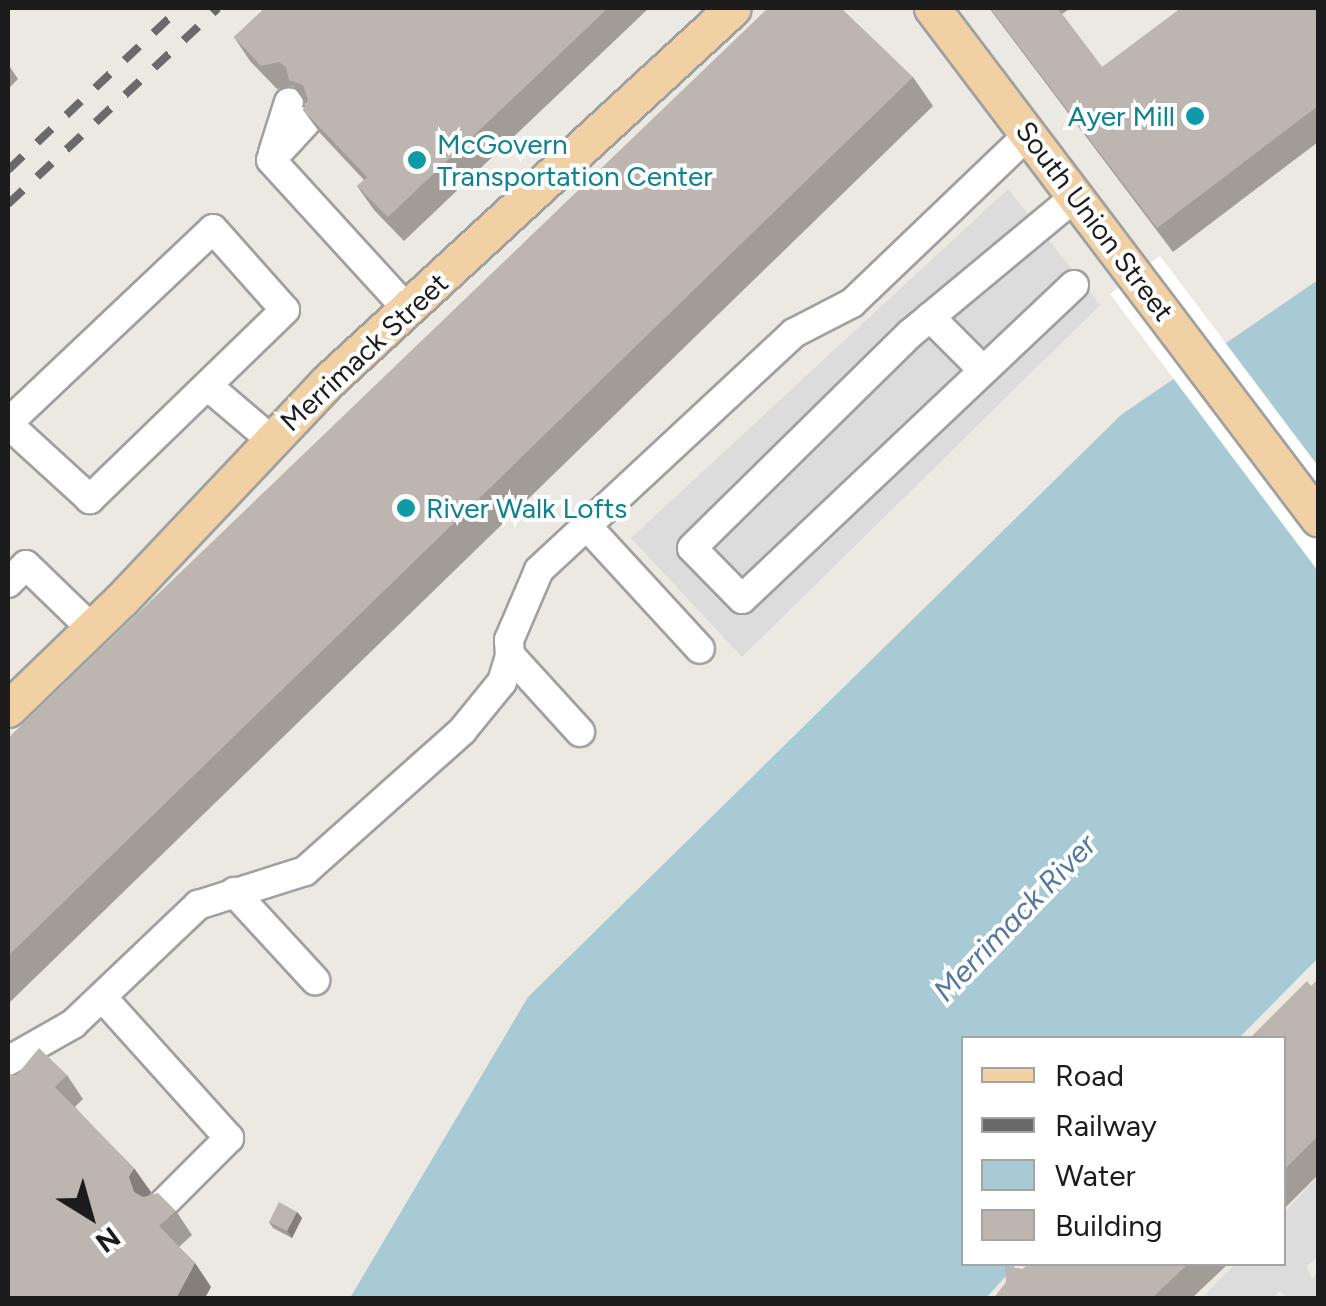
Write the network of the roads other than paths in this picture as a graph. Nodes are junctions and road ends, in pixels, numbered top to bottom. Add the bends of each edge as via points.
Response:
1 (732, 8) edge
2 (932, 8) edge
3 (298, 111) edge
4 (1029, 134) junction
5 (1077, 195) junction
6 (1074, 285) dead end
7 (408, 310) junction
8 (930, 317) junction
9 (984, 370) junction
10 (209, 386) junction
11 (8, 424) edge
12 (270, 440) junction
13 (1318, 518) edge
14 (586, 524) junction
15 (8, 583) edge
16 (91, 628) junction
17 (700, 649) dead end
18 (510, 655) junction
19 (8, 709) edge
20 (580, 732) dead end
21 (234, 892) junction
22 (315, 980) dead end
23 (102, 996) junction
24 (8, 1060) edge
25 (162, 1204) edge

1 - 7 main road, Merrimack Street
2 - 4 main road, South Union Street
3 - 7 lane via 270,160
4 - 5 main road, South Union Street
4 - 14 lane via 852,303 794,332
5 - 8 lane
5 - 13 main road, South Union Street
6 - 9 lane
7 - 12 main road, Merrimack Street
8 - 9 lane
8 - 9 lane via 692,548 742,598
10 - 11 lane via 90,499
10 - 11 lane via 285,310 213,229
10 - 12 lane
12 - 16 main road, Merrimack Street
14 - 17 lane
14 - 18 lane via 538,570 509,640
15 - 16 lane via 26,565
16 - 19 main road, Merrimack Street
18 - 20 lane
18 - 21 lane via 502,682 462,731 305,871
21 - 22 lane
21 - 23 lane via 198,904
23 - 24 lane via 73,1024
23 - 25 lane via 229,1138

